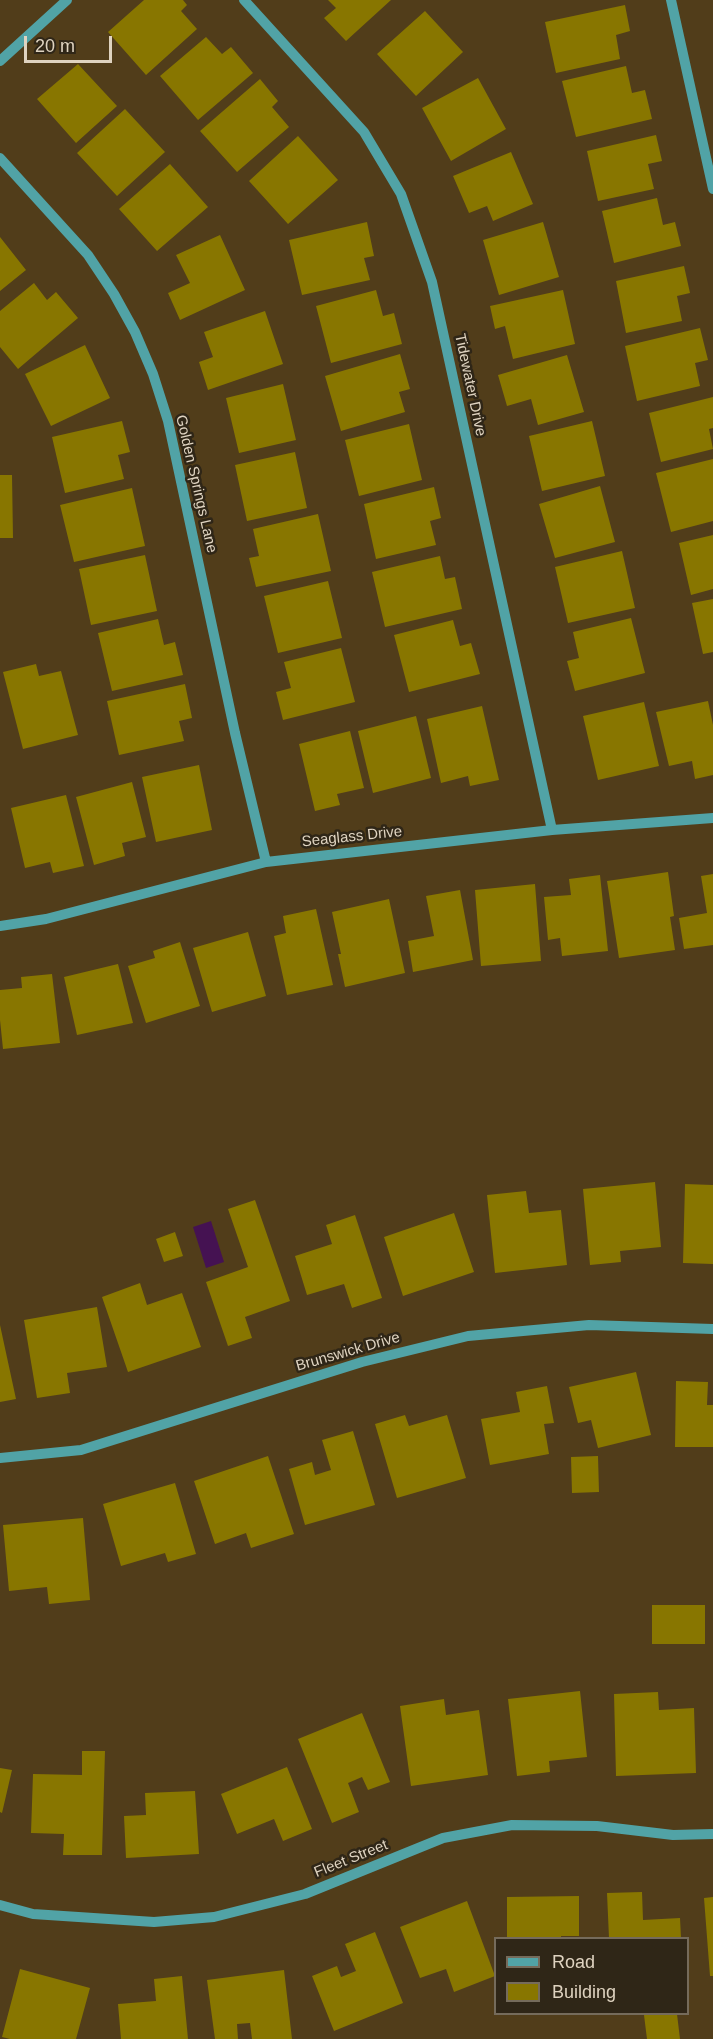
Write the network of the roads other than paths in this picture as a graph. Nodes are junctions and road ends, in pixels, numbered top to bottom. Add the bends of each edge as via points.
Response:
1 (67, 0) edge
2 (244, 0) edge
3 (671, 0) edge
4 (0, 61) edge
5 (0, 158) edge
6 (713, 189) edge
7 (713, 818) edge
8 (552, 830) junction
9 (266, 862) junction
10 (0, 926) edge
11 (713, 1329) edge
12 (0, 1458) edge
13 (713, 1834) edge
14 (0, 1905) edge

1 - 4 street
2 - 8 street, Tidewater Drive via 364,132 401,194 432,282
3 - 6 street
5 - 9 street, Golden Springs Lane via 88,255 135,332 153,374 168,421
7 - 8 street, Seaglass Drive
8 - 9 street, Seaglass Drive
9 - 10 street, Seaglass Drive via 46,919
11 - 12 street, Brunswick Drive via 589,1325 468,1336 362,1362 81,1450
13 - 14 street, Fleet Street via 512,1825 444,1838 305,1894 214,1917 154,1922 33,1914

